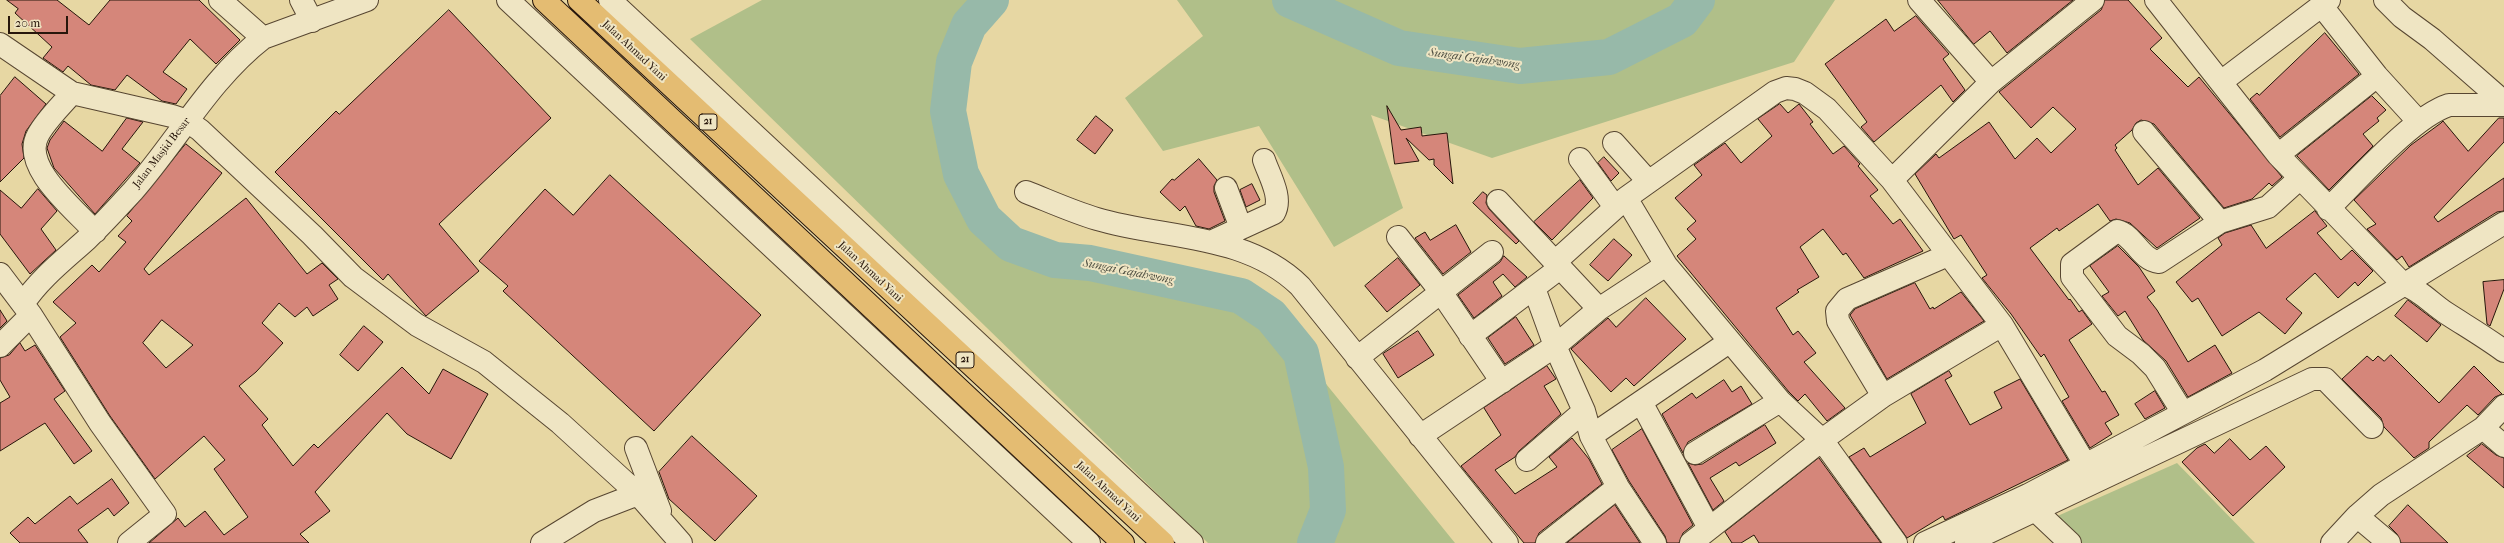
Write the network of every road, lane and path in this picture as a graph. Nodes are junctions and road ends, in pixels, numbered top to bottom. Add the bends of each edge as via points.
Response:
1 (220, 0) edge
2 (301, 0) edge
3 (367, 0) edge
4 (508, 0) edge
5 (544, 0) edge
6 (579, 0) edge
7 (610, 0) edge
8 (1919, 0) edge
9 (2093, 0) edge
10 (2156, 0) edge
11 (2385, 0) edge
12 (2325, 3) edge
13 (312, 20) junction
14 (263, 38) junction
15 (0, 44) edge
16 (2376, 76) junction
17 (1991, 82) junction
18 (2221, 82) junction
19 (72, 93) junction
20 (2504, 104) edge
21 (187, 121) junction
22 (2419, 122) junction
23 (2144, 132) dead end
24 (1614, 143) dead end
25 (2278, 156) junction
26 (1580, 159) dead end
27 (1264, 160) dead end
28 (1892, 180) junction
29 (2299, 180) junction
30 (1648, 181) junction
31 (1226, 188) dead end
32 (1026, 192) dead end
33 (1498, 201) dead end
34 (1621, 202) junction
35 (2328, 209) junction
36 (2220, 222) junction
37 (2504, 223) edge
38 (1241, 228) junction
39 (95, 232) junction
40 (1398, 237) dead end
41 (1213, 241) junction
42 (1492, 252) dead end
43 (1948, 255) junction
44 (1558, 265) junction
45 (1666, 265) junction
46 (0, 274) edge
47 (2403, 284) junction
48 (1534, 288) junction
49 (1440, 292) junction
50 (27, 309) junction
51 (1599, 309) junction
52 (2002, 325) junction
53 (1470, 336) junction
54 (1729, 342) junction
55 (0, 346) edge
56 (1555, 346) junction
57 (2504, 351) edge
58 (1357, 358) junction
59 (2276, 379) junction
60 (1502, 382) junction
61 (1883, 396) junction
62 (1780, 401) junction
63 (1641, 402) junction
64 (2504, 406) edge
65 (2218, 408) junction
66 (1584, 411) junction
67 (2180, 424) junction
68 (2372, 427) dead end
69 (2483, 428) junction
70 (1420, 436) junction
71 (1591, 436) junction
72 (1822, 440) junction
73 (2504, 446) edge
74 (636, 448) dead end
75 (1695, 453) dead end
76 (1527, 460) dead end
77 (2088, 473) junction
78 (1618, 487) junction
79 (638, 494) junction
80 (2031, 502) junction
81 (2357, 516) junction
82 (666, 525) junction
83 (1709, 528) junction
84 (129, 543) edge
85 (542, 543) edge
86 (681, 543) edge
87 (1089, 543) edge
88 (1123, 543) edge
89 (1163, 543) edge
90 (1192, 543) edge
91 (1507, 543) edge
92 (1547, 543) edge
93 (1655, 543) edge
94 (1691, 543) edge
95 (1896, 543) edge
96 (1925, 543) edge
97 (1966, 543) edge
98 (2070, 543) edge
99 (2332, 543) edge
100 (2389, 543) edge

1 - 14 street
2 - 13 street
3 - 13 street, Jalan Masjid Besar
4 - 87 street
5 - 88 highway, 21
6 - 89 highway, Jalan Ahmad Yani / 21
7 - 90 street
8 - 17 street
9 - 17 street
10 - 18 street via 2197,55
11 - 20 street
12 - 16 street
12 - 18 street
13 - 14 street, Jalan Masjid Besar
14 - 21 street, Jalan Masjid Besar via 229,69
15 - 19 street
16 - 22 street
16 - 25 street
17 - 28 street
18 - 25 street
19 - 21 street
19 - 39 street via 37,136 35,153 39,167 55,192 78,212
20 - 22 street via 2449,105
21 - 39 street, Jalan Masjid Besar via 134,189
21 - 79 street via 200,130 353,277 416,325 484,362 560,422
22 - 35 street
23 - 36 street
24 - 30 street
25 - 29 street
26 - 34 street
27 - 38 street via 1276,195 1276,210
28 - 30 street via 1827,109 1805,93 1786,88 1775,92
28 - 43 street
29 - 35 street
29 - 36 street via 2268,207
30 - 34 street
31 - 38 street
32 - 41 street via 1097,220
33 - 44 street
34 - 44 street
34 - 45 street
35 - 47 street
36 - 67 street via 2158,262 2142,252 2126,233 2117,231 2072,264 2070,269 2072,278 2117,336 2155,368
37 - 47 street
38 - 41 street
39 - 50 street, Jalan Masjid Besar via 31,291
40 - 49 street
41 - 58 street via 1272,264 1287,273
42 - 49 street
43 - 52 street
43 - 61 street via 1847,300 1837,311 1838,321
44 - 48 street
44 - 51 street
45 - 51 street
45 - 54 street
46 - 50 street
47 - 57 street via 2414,288 2446,313
47 - 59 street
48 - 53 street
48 - 56 street
49 - 53 street
49 - 58 street
50 - 55 street, Jalan Masjid Besar
50 - 84 street via 100,423 165,514
51 - 56 street
52 - 61 street
52 - 77 street
53 - 60 street
54 - 62 street
54 - 63 street
56 - 60 street
56 - 66 street
58 - 70 street
59 - 65 street
59 - 65 street
59 - 68 street via 2325,379
60 - 70 street
61 - 72 street
62 - 72 street
62 - 75 street
63 - 71 street
63 - 83 street
64 - 69 street
65 - 67 street
66 - 71 street
66 - 76 street
67 - 77 street
69 - 73 street
69 - 81 street via 2401,481
70 - 91 street
71 - 78 street
72 - 83 street
72 - 95 street
74 - 82 street
77 - 80 street
78 - 92 street
78 - 93 street
79 - 82 street
79 - 85 street via 594,511
80 - 96 street
80 - 97 street
80 - 98 street
81 - 99 street
81 - 100 street
82 - 86 street
83 - 94 street

